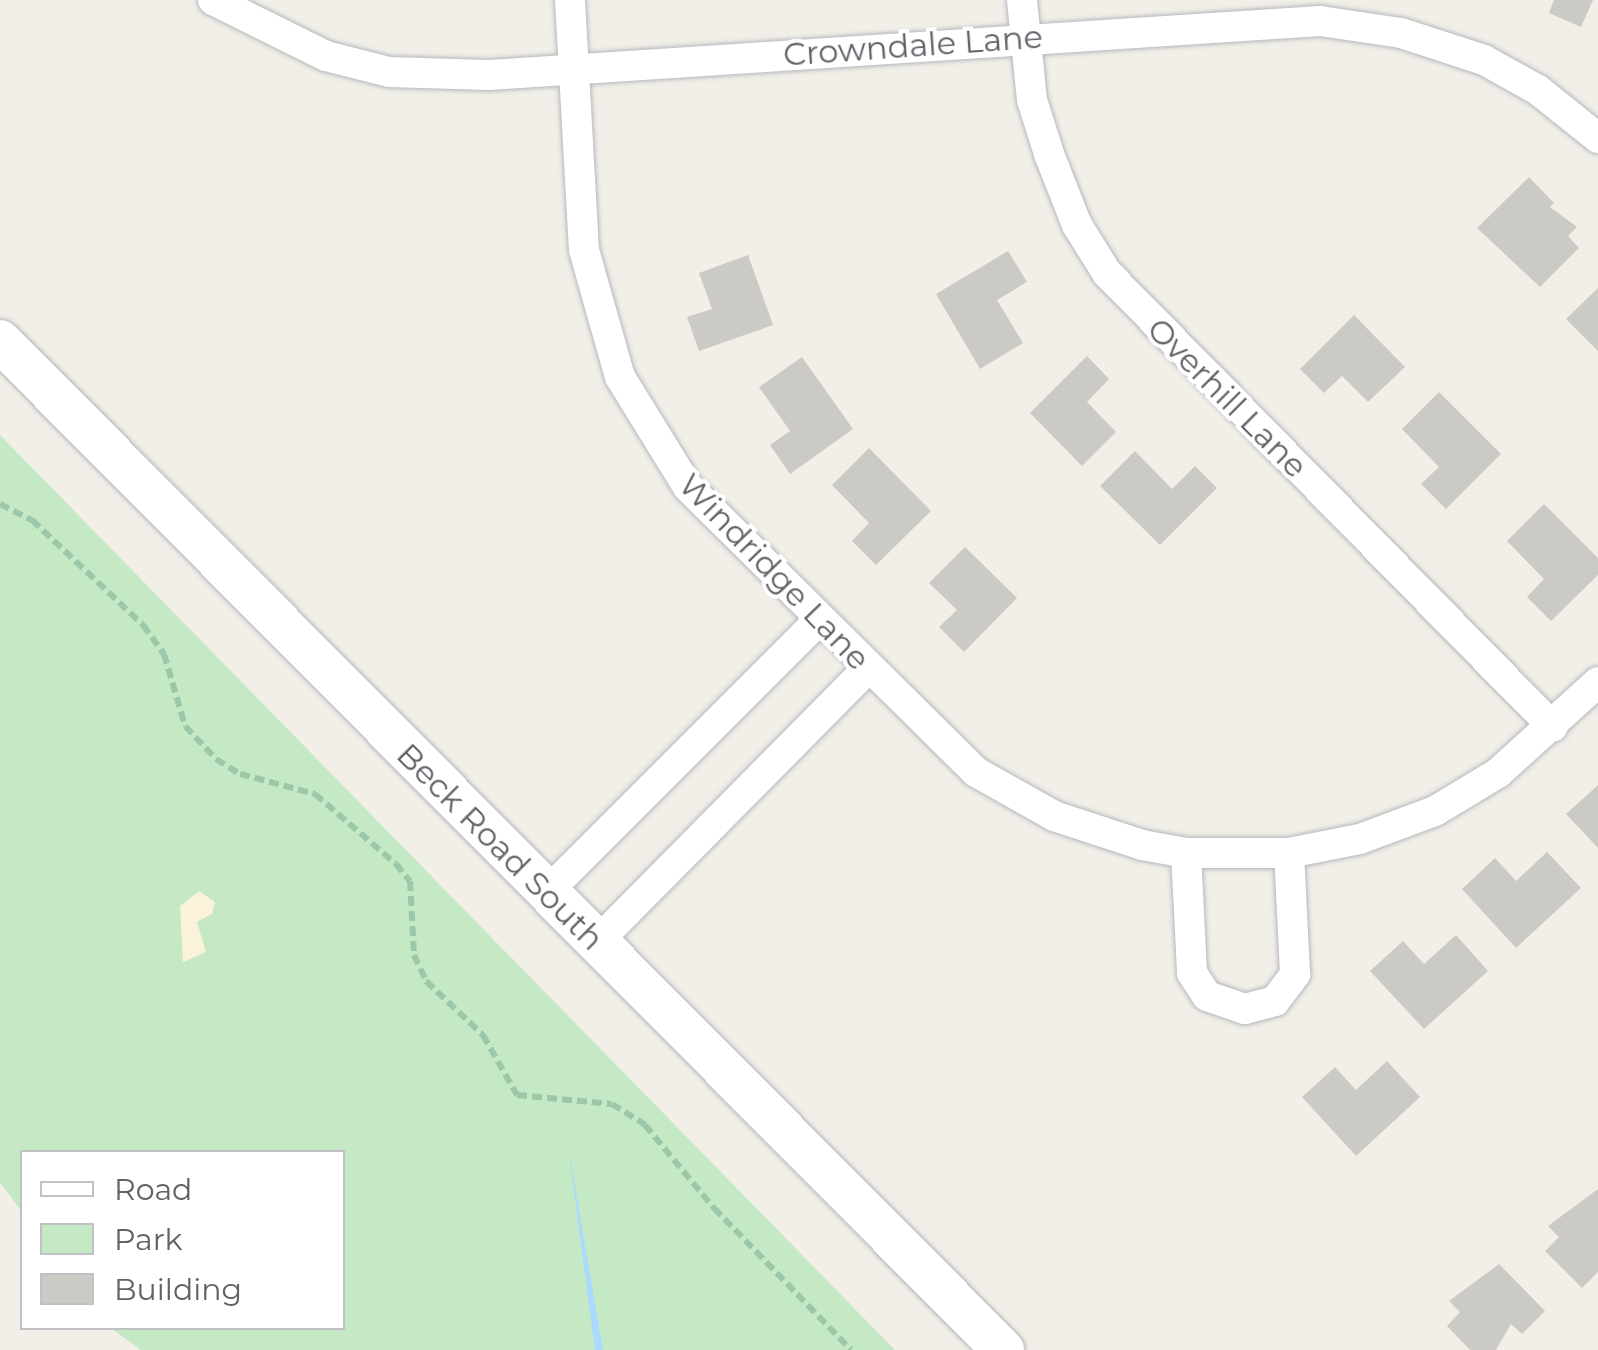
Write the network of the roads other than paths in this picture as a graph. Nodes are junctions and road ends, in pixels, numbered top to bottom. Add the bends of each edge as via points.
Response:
1 (213, 0) edge
2 (570, 0) edge
3 (1022, 0) edge
4 (1022, 38) junction
5 (575, 72) junction
6 (1598, 138) edge
7 (0, 341) edge
8 (818, 621) junction
9 (867, 670) junction
10 (1598, 682) edge
11 (1553, 727) junction
12 (1186, 853) junction
13 (1289, 853) junction
14 (546, 892) junction
15 (596, 943) junction
16 (1003, 1350) edge

1 - 5 street, Crowndale Lane via 296,44 389,72
2 - 5 street, Windridge Lane
3 - 4 street, Overhill Lane
4 - 5 street, Crowndale Lane
4 - 6 street, Crowndale Lane via 1266,21 1361,25 1484,60 1538,90
4 - 11 street, Overhill Lane via 1049,154 1077,225 1107,273
5 - 8 street, Windridge Lane via 584,250 620,377 688,487
7 - 14 main road, Beck Road South
8 - 9 street, Windridge Lane
8 - 14 street
9 - 12 street, Windridge Lane via 946,748 1008,792 1091,830
9 - 15 street
10 - 11 street, Windridge Lane
11 - 13 street, Windridge Lane via 1498,773 1435,811 1360,839
12 - 13 street, Windridge Lane
12 - 13 street via 1192,973 1206,996 1245,1009 1275,1001 1295,974
14 - 15 main road, Beck Road South
15 - 16 main road, Beck Road South

